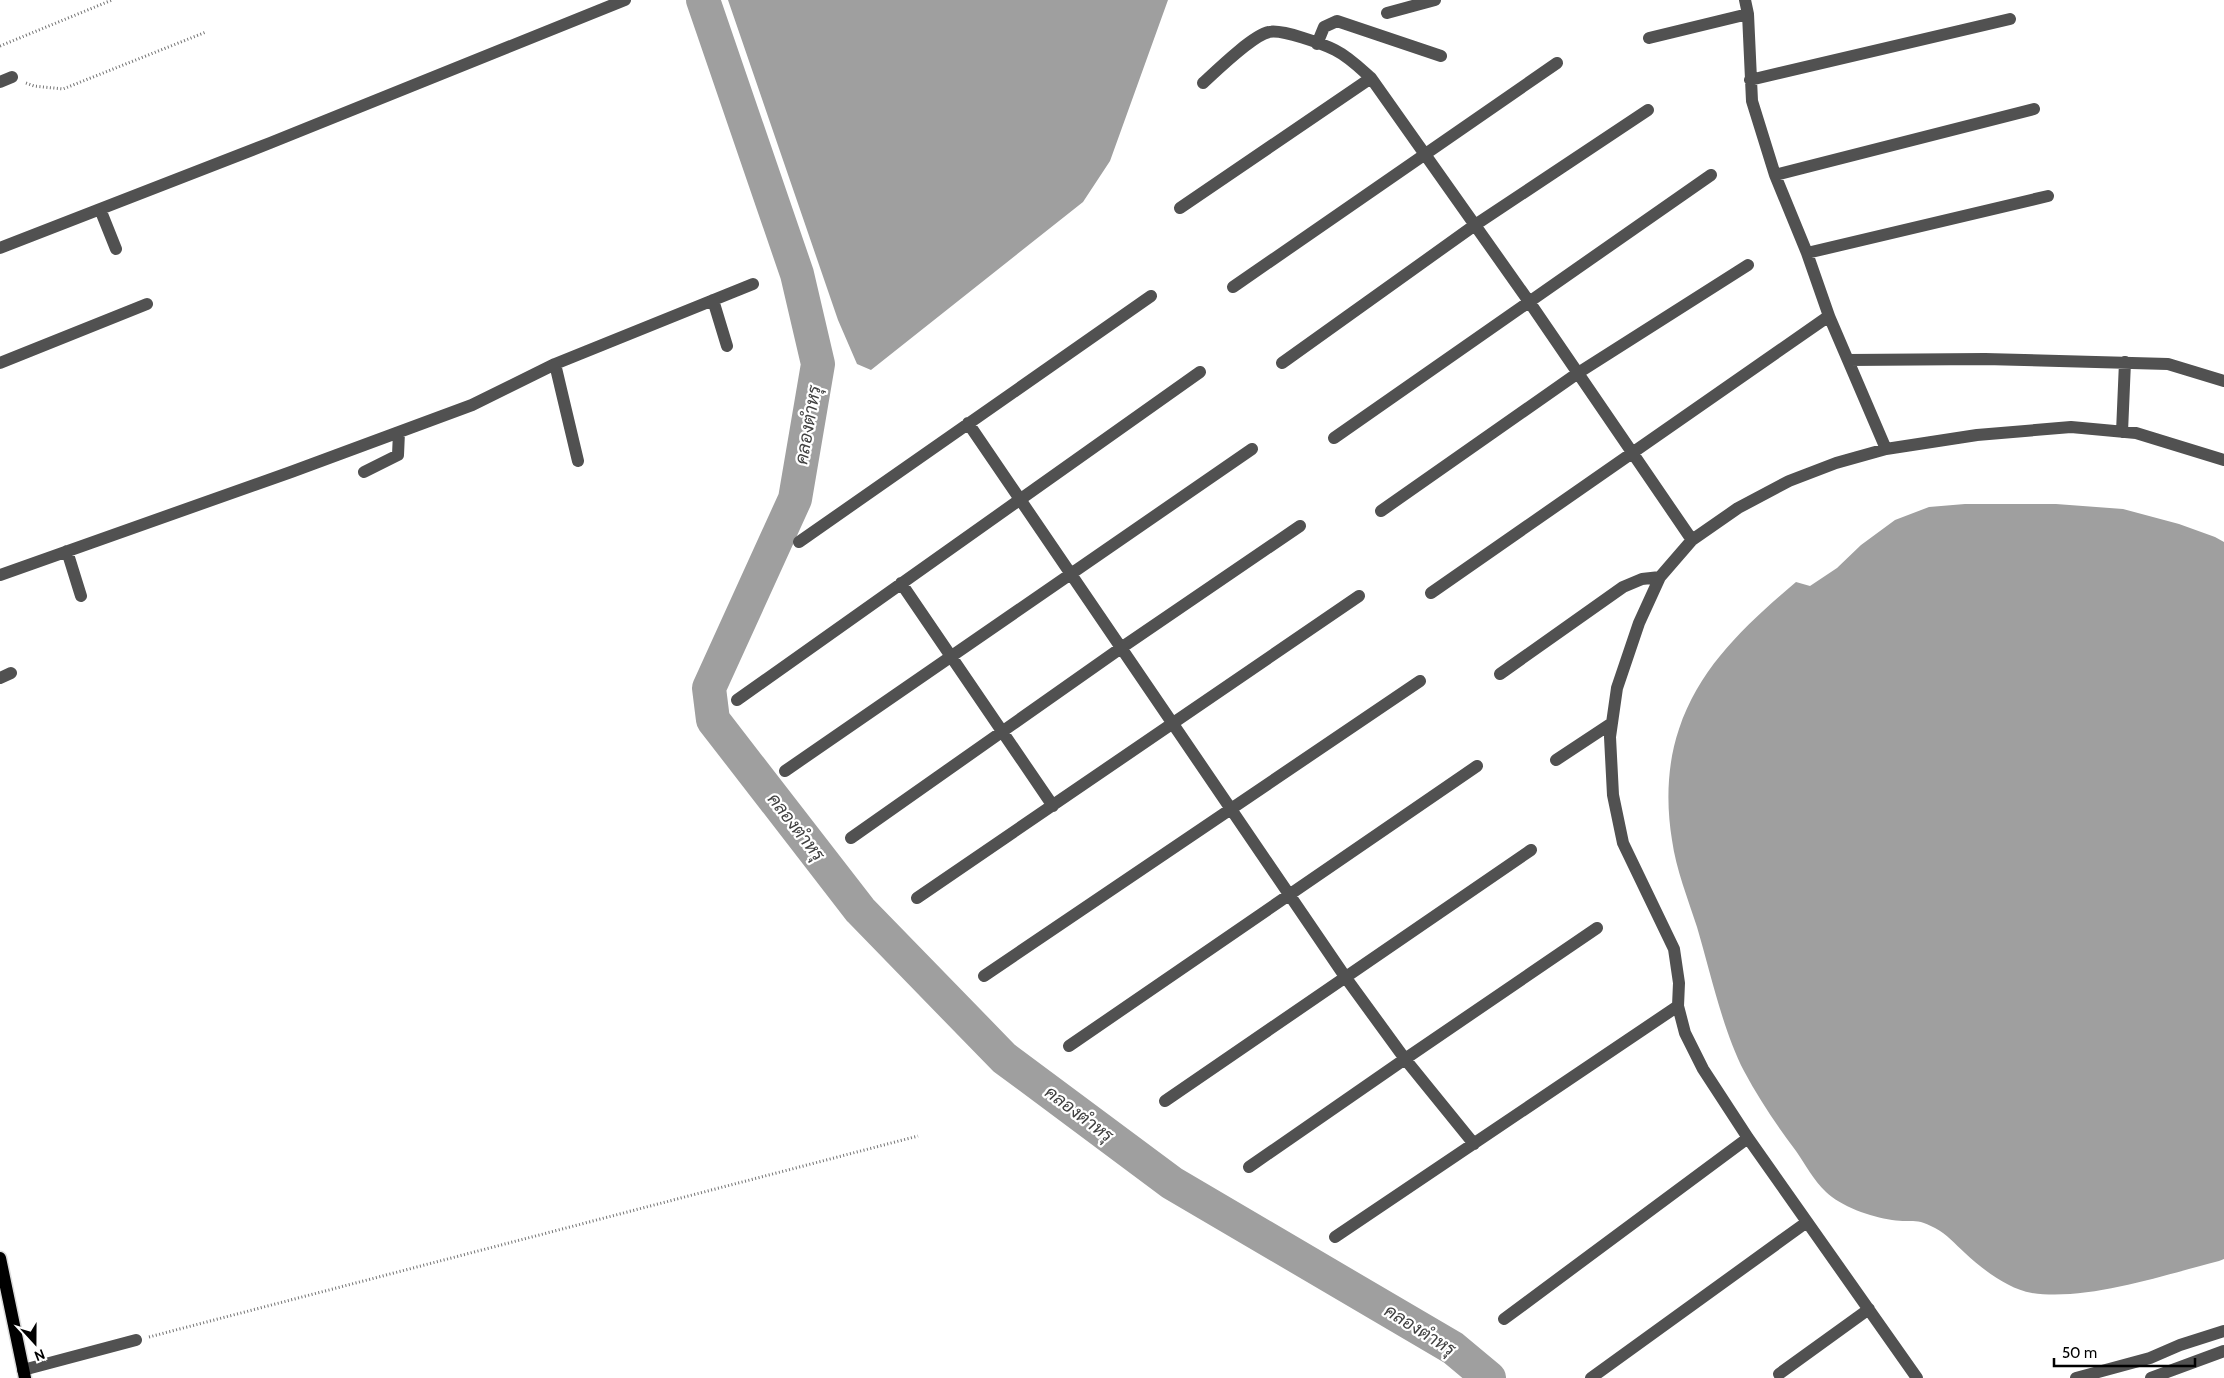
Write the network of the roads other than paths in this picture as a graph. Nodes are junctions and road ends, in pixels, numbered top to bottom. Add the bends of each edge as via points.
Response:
1 (625, 0) edge
2 (1435, 0) edge
3 (1745, 0) edge
4 (1387, 13) dead end
5 (1748, 14) junction
6 (2010, 19) dead end
7 (1649, 38) dead end
8 (1317, 44) junction
9 (1441, 56) dead end
10 (1557, 63) dead end
11 (1371, 78) junction
12 (1750, 80) junction
13 (1203, 83) dead end
14 (2034, 109) dead end
15 (1648, 110) dead end
16 (1423, 154) junction
17 (1711, 175) dead end
18 (1776, 175) junction
19 (2048, 196) dead end
20 (1180, 208) dead end
21 (100, 209) junction
22 (1475, 225) junction
23 (0, 248) edge
24 (116, 249) dead end
25 (1807, 253) junction
26 (1748, 265) dead end
27 (753, 284) dead end
28 (1233, 288) dead end
29 (1151, 296) dead end
30 (714, 300) junction
31 (1530, 303) junction
32 (147, 304) dead end
33 (1829, 316) junction
34 (727, 346) dead end
35 (1848, 360) junction
36 (1282, 362) dead end
37 (2125, 362) junction
38 (0, 363) edge
39 (554, 364) junction
40 (1200, 372) dead end
41 (1578, 373) junction
42 (2224, 381) edge
43 (968, 423) junction
44 (399, 432) junction
45 (2122, 432) junction
46 (1334, 438) dead end
47 (1252, 449) dead end
48 (1886, 449) junction
49 (1631, 453) junction
50 (2224, 460) edge
51 (578, 461) dead end
52 (364, 472) dead end
53 (1019, 498) junction
54 (1381, 512) dead end
55 (1300, 526) dead end
56 (1692, 540) junction
57 (799, 542) dead end
58 (67, 551) junction
59 (1070, 573) junction
60 (0, 575) edge
61 (1660, 577) junction
62 (900, 583) junction
63 (1431, 593) dead end
64 (81, 596) dead end
65 (1360, 596) dead end
66 (1121, 648) junction
67 (950, 656) junction
68 (1500, 674) dead end
69 (1420, 681) dead end
70 (737, 700) dead end
71 (1612, 723) junction
72 (1173, 724) junction
73 (1002, 732) junction
74 (1556, 760) dead end
75 (1477, 766) dead end
76 (786, 771) dead end
77 (1053, 806) junction
78 (1231, 809) junction
79 (851, 838) dead end
80 (1531, 850) dead end
81 (1290, 895) junction
82 (918, 898) dead end
83 (1597, 928) dead end
84 (984, 976) dead end
85 (1346, 978) junction
86 (1678, 1006) junction
87 (1069, 1046) dead end
88 (1404, 1058) junction
89 (1165, 1101) dead end
90 (1748, 1138) junction
91 (1474, 1144) junction
92 (1249, 1167) dead end
93 (1807, 1222) junction
94 (1335, 1237) dead end
95 (0, 1258) edge
96 (1869, 1309) junction
97 (1504, 1319) dead end
98 (2224, 1330) edge
99 (136, 1340) road end
100 (2224, 1351) edge
101 (24, 1374) edge
102 (1779, 1374) dead end
103 (1591, 1378) edge
104 (1917, 1378) edge
105 (2076, 1378) edge
106 (2151, 1378) edge

1 - 21 street
2 - 4 street
3 - 5 street
5 - 7 street
5 - 12 street
6 - 12 street
8 - 9 street via 1324,27 1338,21
8 - 11 street via 1335,50
8 - 13 street via 1270,32 1257,37
10 - 16 street
11 - 16 street
11 - 20 street
12 - 18 street via 1752,101
14 - 18 street
15 - 22 street
16 - 22 street
16 - 28 street
17 - 31 street
18 - 25 street
19 - 25 street
21 - 23 street
21 - 24 street
22 - 31 street
22 - 36 street
25 - 33 street
26 - 41 street
27 - 30 street
29 - 43 street
30 - 34 street
30 - 39 street
31 - 41 street
31 - 46 street
32 - 38 street
33 - 35 street
33 - 49 street
35 - 37 street
35 - 48 street
37 - 42 street via 2168,364
37 - 45 street
39 - 44 street via 472,405
39 - 51 street
40 - 53 street
41 - 49 street
41 - 54 street
43 - 53 street
43 - 57 street
44 - 52 street via 398,454
44 - 58 street
45 - 48 street via 2071,427 1977,435
45 - 50 street via 2136,433
47 - 59 street
48 - 56 street via 1836,463 1790,481 1738,508
49 - 56 street
49 - 63 street
53 - 59 street
53 - 62 street
55 - 66 street
56 - 61 street
58 - 60 street
58 - 64 street
59 - 66 street
59 - 67 street
61 - 68 street via 1642,579 1623,587
61 - 71 street via 1639,622 1620,679
62 - 67 street
62 - 70 street
65 - 72 street
66 - 72 street
66 - 73 street
67 - 73 street
67 - 76 street
69 - 78 street
71 - 74 street
71 - 86 street via 1613,795 1623,843 1674,949 1680,983
72 - 77 street
72 - 78 street
73 - 77 street
73 - 79 street
75 - 81 street
77 - 82 street
78 - 81 street
78 - 84 street
80 - 85 street
81 - 85 street
81 - 87 street
83 - 88 street
85 - 88 street
85 - 89 street
86 - 90 street via 1685,1033 1703,1069
86 - 91 street
88 - 91 street
88 - 92 street
90 - 93 street
90 - 97 street
91 - 94 street
93 - 96 street
93 - 103 street
95 - 101 main road
96 - 102 street
96 - 104 street
98 - 105 street via 2150,1358
99 - 101 street
100 - 106 street

